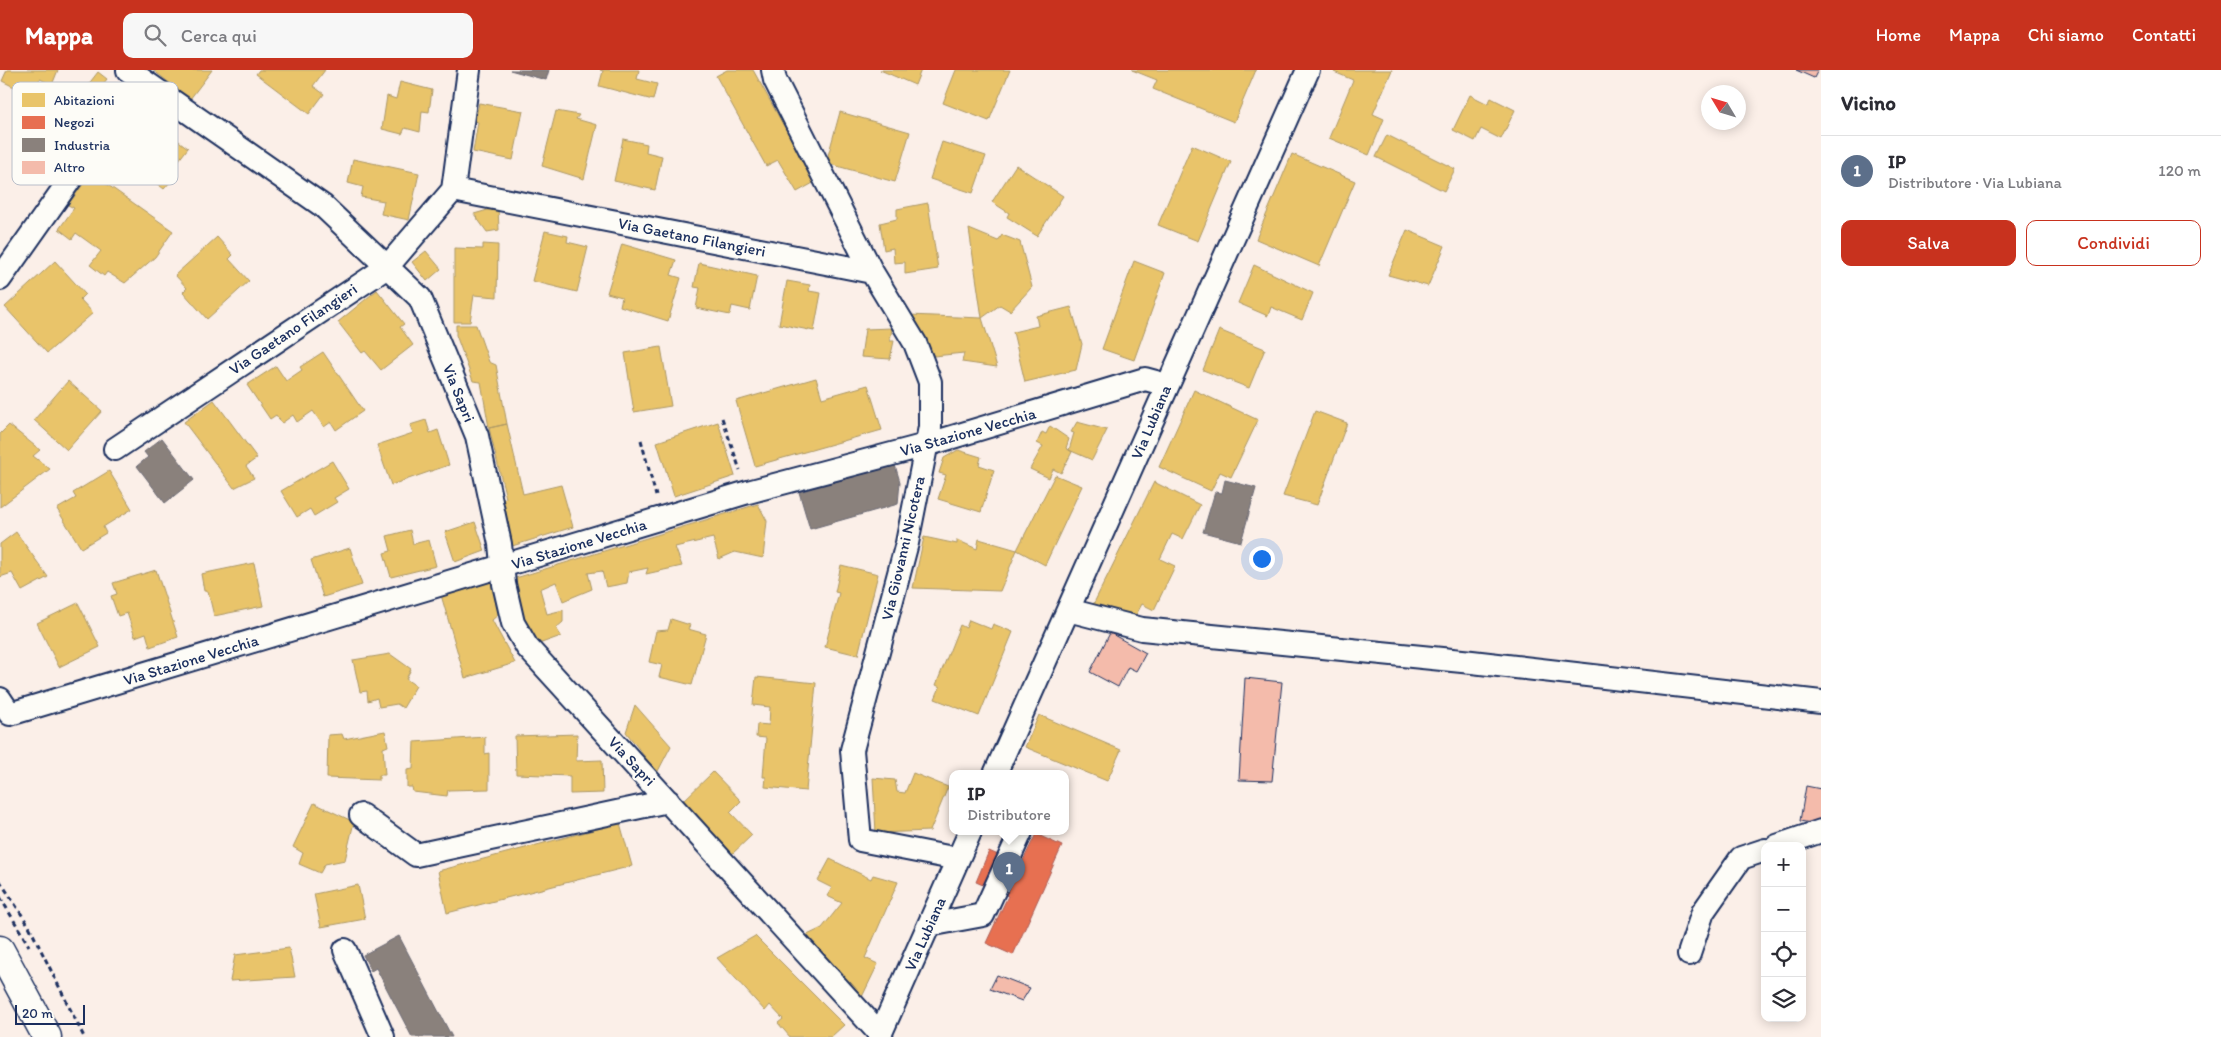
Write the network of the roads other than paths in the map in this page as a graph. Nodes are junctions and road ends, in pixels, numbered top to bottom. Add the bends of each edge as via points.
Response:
1 (469, 70) edge
2 (773, 70) edge
3 (1308, 70) edge
4 (134, 74) edge
5 (145, 82) edge
6 (178, 105) edge
7 (61, 185) edge
8 (453, 190) junction
9 (387, 266) junction
10 (872, 272) junction
11 (0, 279) edge
12 (1167, 385) junction
13 (926, 445) junction
14 (115, 449) dead end
15 (502, 567) junction
16 (1068, 610) junction
17 (0, 699) edge
18 (1821, 702) edge
19 (997, 770) edge
20 (668, 801) junction
21 (361, 815) dead end
22 (1821, 831) edge
23 (969, 835) edge
24 (1020, 835) edge
25 (1789, 842) edge
26 (1761, 851) edge
27 (958, 859) junction
28 (929, 925) junction
29 (0, 950) edge
30 (345, 950) dead end
31 (1689, 954) dead end
32 (880, 1035) edge
33 (47, 1037) edge
34 (383, 1037) edge

1 - 8 street
2 - 10 street, Via Giovanni Nicotera via 775,80
3 - 12 street, Via Lubiana
4 - 5 street, Via Sapri
6 - 9 street, Via Sapri via 323,206
7 - 11 street
8 - 9 street, Via Gaetano Filangieri
8 - 10 street, Via Gaetano Filangieri
9 - 14 street, Via Gaetano Filangieri
9 - 15 street, Via Sapri via 420,298 477,436
10 - 13 street, Via Giovanni Nicotera via 915,343 930,382 930,427
12 - 13 street, Via Stazione Vecchia via 1145,379
12 - 16 street, Via Lubiana
13 - 15 street, Via Stazione Vecchia via 748,492
13 - 27 street, Via Giovanni Nicotera via 907,543 852,750 860,840
15 - 17 street, Via Stazione Vecchia via 10,714
15 - 20 street, Via Sapri via 513,623 527,647
16 - 18 street via 1142,629
16 - 19 street, Via Lubiana
20 - 21 street, Via Sapri via 416,855
20 - 32 street, Via Sapri
22 - 25 street
23 - 27 street, Via Lubiana
24 - 28 street via 983,915
26 - 31 street via 1741,858 1703,912
27 - 28 street, Via Lubiana
28 - 32 street, Via Lubiana
29 - 33 main road
30 - 34 street

